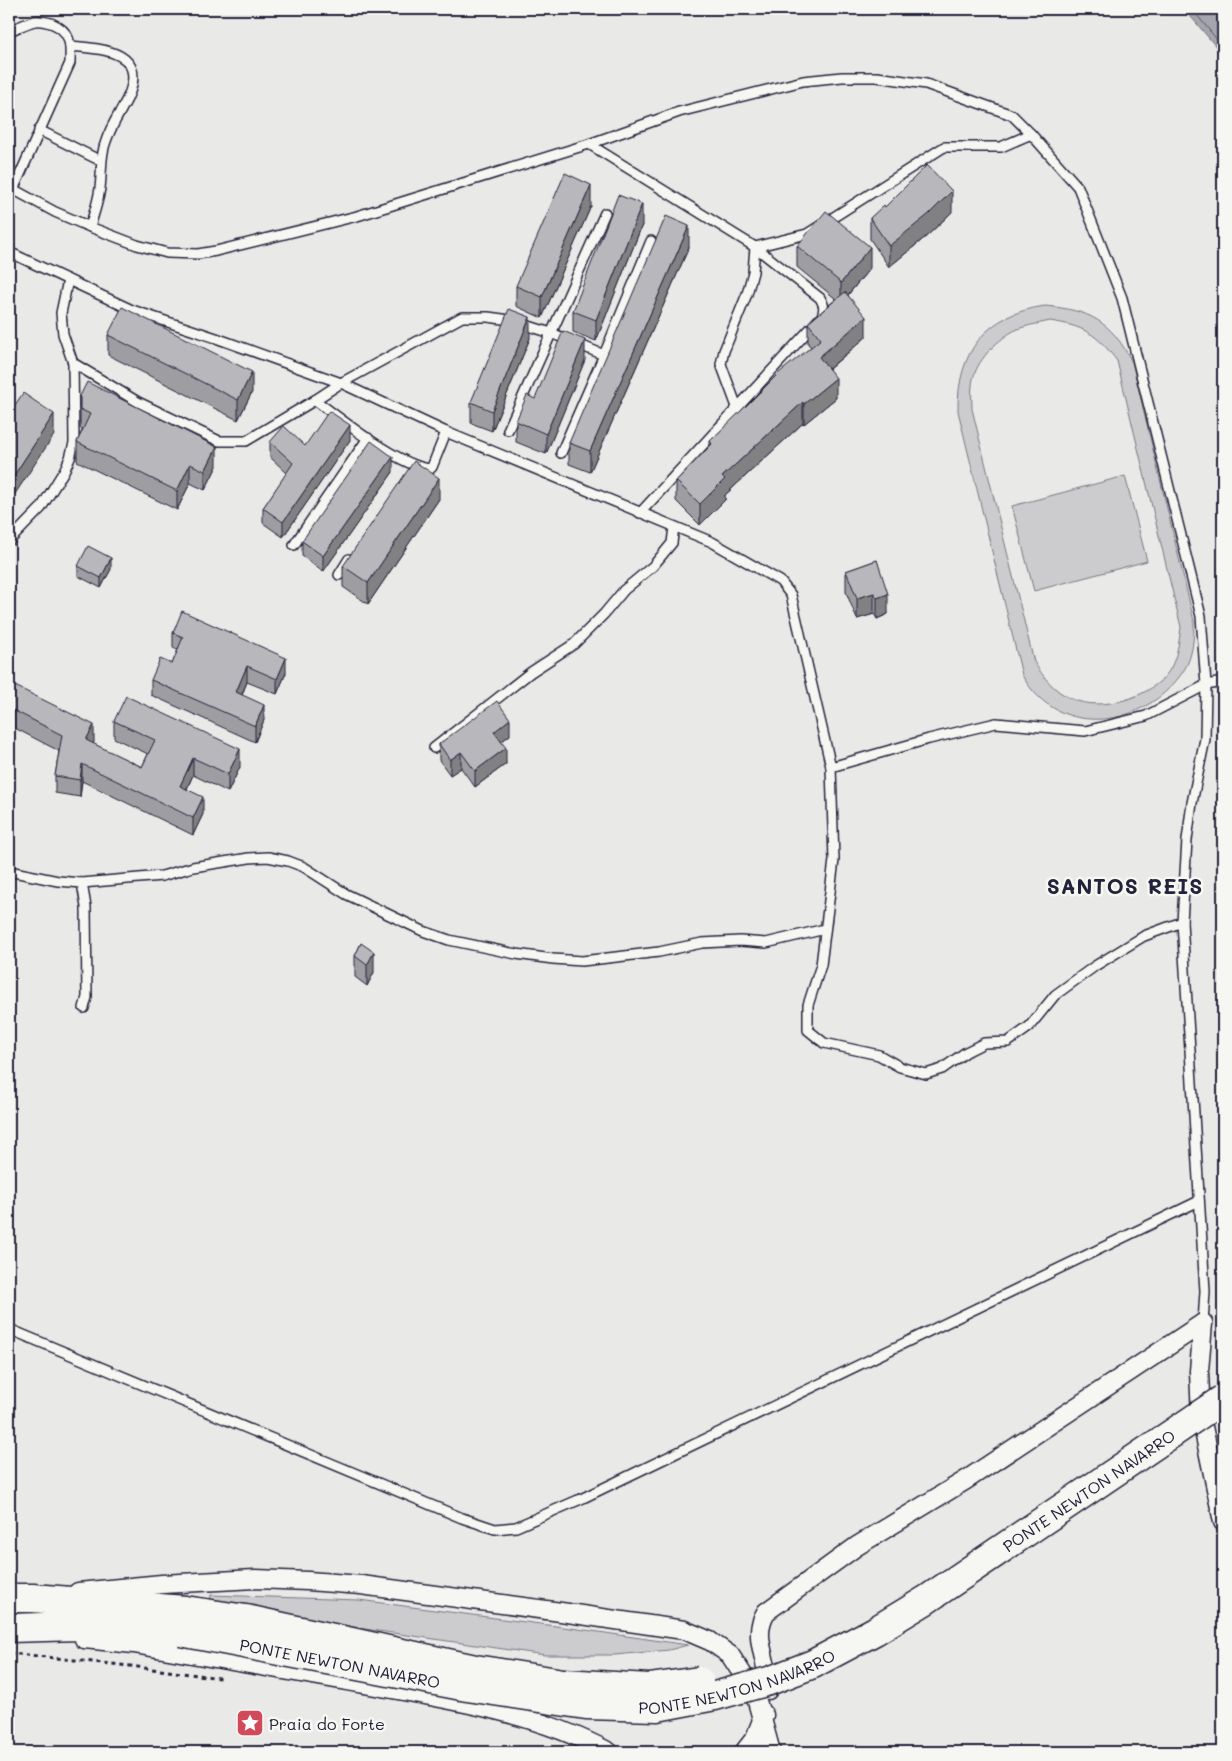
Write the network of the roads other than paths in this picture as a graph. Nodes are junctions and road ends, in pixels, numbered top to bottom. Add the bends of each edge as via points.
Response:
1 (9, 31) edge
2 (71, 46) junction
3 (39, 130) junction
4 (1031, 134) junction
5 (589, 144) junction
6 (101, 161) junction
7 (11, 188) edge
8 (605, 213) dead end
9 (90, 227) junction
10 (651, 241) dead end
11 (755, 248) junction
12 (9, 252) edge
13 (68, 280) junction
14 (551, 333) junction
15 (604, 355) junction
16 (73, 363) junction
17 (340, 383) junction
18 (315, 400) junction
19 (737, 407) junction
20 (508, 430) dead end
21 (446, 432) junction
22 (368, 438) junction
23 (560, 453) dead end
24 (640, 513) junction
25 (674, 527) junction
26 (9, 541) edge
27 (294, 545) dead end
28 (354, 551) edge
29 (339, 575) dead end
30 (1223, 682) edge
31 (1206, 685) junction
32 (434, 748) dead end
33 (830, 767) junction
34 (9, 871) edge
35 (82, 884) junction
36 (1182, 922) junction
37 (825, 929) junction
38 (84, 1008) dead end
39 (1199, 1201) junction
40 (1203, 1324) junction
41 (9, 1329) edge
42 (1223, 1385) edge
43 (1223, 1399) edge
44 (1223, 1522) edge
45 (21, 1598) edge
46 (183, 1621) junction
47 (9, 1628) edge
48 (9, 1636) edge
49 (763, 1719) junction
50 (586, 1740) junction
51 (609, 1752) edge
52 (622, 1752) edge
53 (744, 1752) edge
54 (771, 1752) edge

1 - 2 lane via 38,20 49,22 60,27
2 - 3 lane via 70,63
2 - 6 lane via 113,52 125,59 131,68 134,81 106,141
3 - 6 lane
3 - 7 lane
4 - 5 lane via 1012,115 926,84 842,77 803,81 679,112
4 - 11 lane via 1001,147 944,148 807,234
4 - 31 lane via 1078,187 1122,298 1201,616
5 - 9 lane via 357,216 198,254 167,253
5 - 11 lane
6 - 9 lane via 100,193
7 - 9 lane
8 - 14 lane
10 - 15 lane
11 - 19 lane via 747,294 721,364
11 - 19 lane via 820,298 824,310 822,316
12 - 13 lane
13 - 16 lane via 61,313 63,334
13 - 17 lane via 132,310
14 - 15 lane
14 - 17 lane via 510,320 462,317
14 - 20 lane
15 - 23 lane
16 - 18 lane via 138,402 219,441 246,441
16 - 26 lane via 74,443 70,458 41,508
17 - 18 lane
17 - 21 lane
18 - 22 lane
19 - 24 lane
21 - 22 lane via 430,469 409,469
21 - 24 lane
22 - 27 lane
24 - 25 lane
25 - 32 lane via 672,543 653,566 624,590 574,644 531,672
25 - 33 lane via 712,542 761,569 780,581 791,595
28 - 29 lane
30 - 31 lane
31 - 33 lane via 1146,716 1085,731 996,723
31 - 36 lane via 1205,739 1187,840
33 - 37 lane via 834,860
34 - 35 lane
35 - 37 lane via 162,876 193,867 268,857 304,867 346,894 423,931 516,954 563,960 640,954 702,943 766,943
35 - 38 lane via 86,907 87,997
36 - 37 lane via 1144,936 1094,966 1055,995 1029,1027 1008,1042 984,1043 942,1069 926,1074 900,1067 879,1055 824,1043 808,1030 808,1005 821,965
36 - 39 lane
39 - 40 lane via 1205,1291
39 - 41 lane via 592,1493 516,1526 495,1529
40 - 44 street via 1199,1371 1202,1417
40 - 49 street via 966,1480 858,1546 766,1612 760,1634 768,1686
42 - 46 main road, PONTE NEWTON NAVARRO, bridge via 880,1612 789,1658 750,1672 649,1688 563,1683 475,1669 246,1619
43 - 46 main road, PONTE NEWTON NAVARRO, bridge via 875,1631 813,1664 769,1681 715,1696 657,1707 586,1705 467,1688
45 - 46 main road
45 - 49 street via 162,1584 255,1579 308,1581 371,1586 684,1630 710,1641 730,1655 757,1701
46 - 47 main road
48 - 50 street via 134,1644 447,1699 538,1722
49 - 53 street via 755,1738
49 - 54 street
50 - 51 street
50 - 52 street

